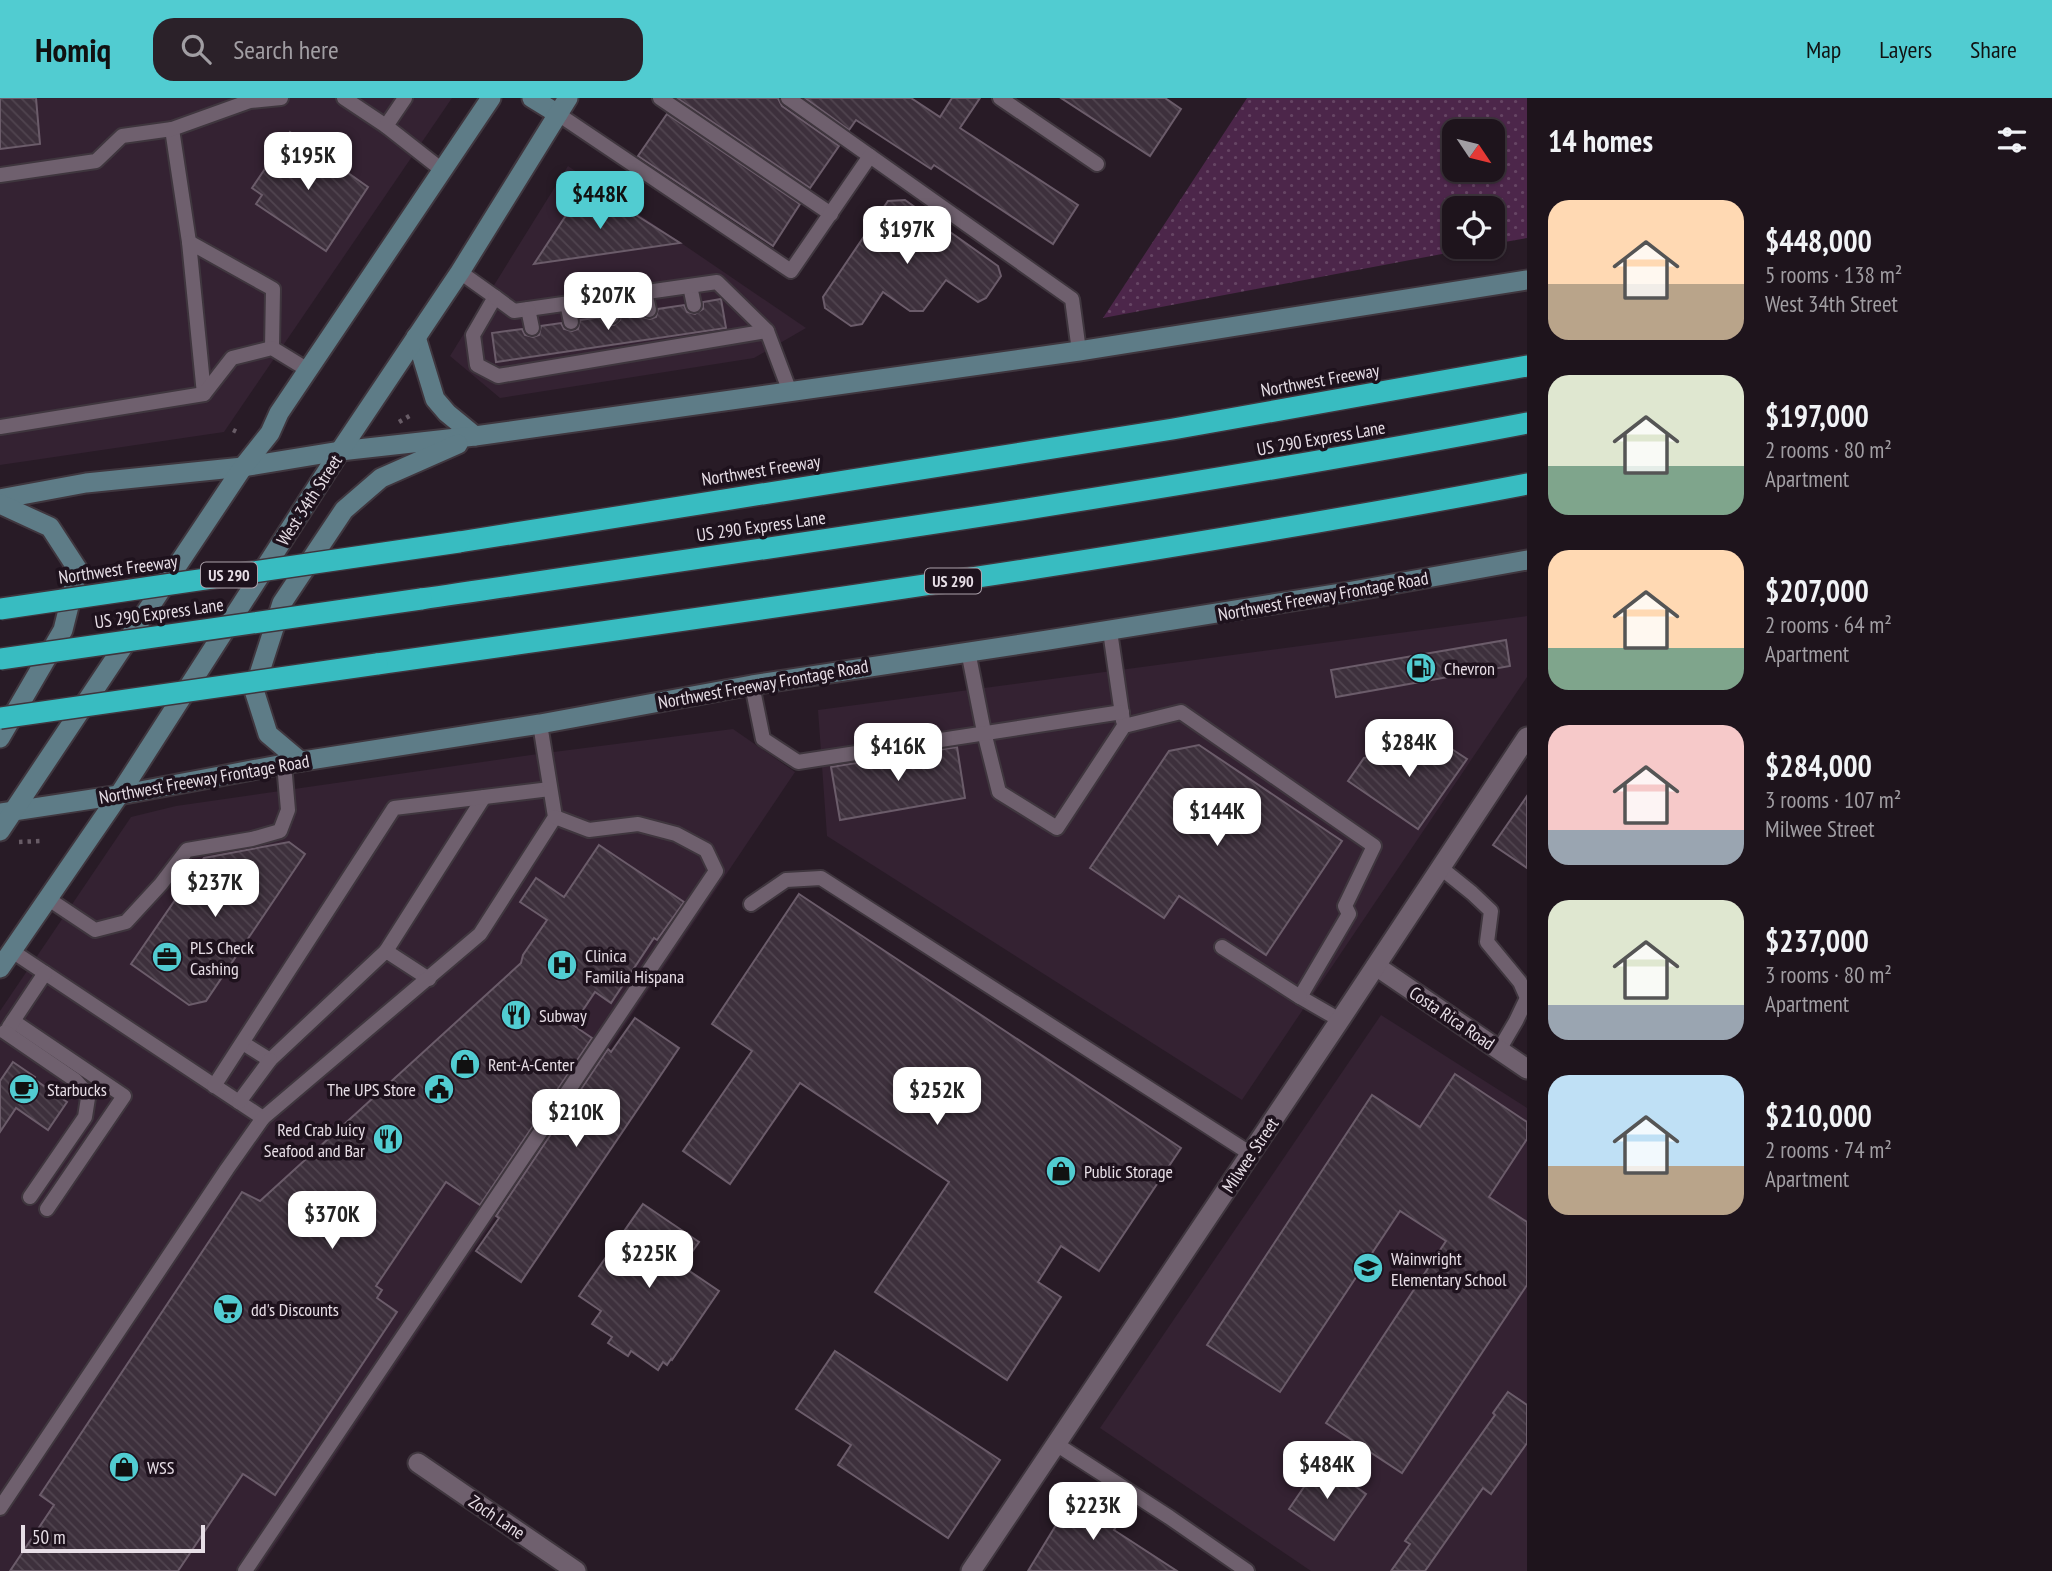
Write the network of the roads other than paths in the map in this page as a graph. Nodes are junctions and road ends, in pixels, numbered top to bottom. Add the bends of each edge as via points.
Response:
1 (281, 98) edge
2 (344, 98) edge
3 (405, 98) edge
4 (491, 98) edge
5 (532, 98) edge
6 (660, 98) edge
7 (788, 98) edge
8 (1000, 98) edge
9 (563, 106) edge
10 (386, 125) junction
11 (172, 130) junction
12 (870, 156) junction
13 (1097, 164) dead end
14 (442, 170) junction
15 (0, 175) edge
16 (831, 214) junction
17 (189, 242) junction
18 (460, 272) junction
19 (1527, 280) edge
20 (690, 286) junction
21 (645, 292) junction
22 (495, 297) junction
23 (610, 298) junction
24 (567, 303) junction
25 (694, 305) dead end
26 (528, 309) junction
27 (649, 310) dead end
28 (612, 316) dead end
29 (571, 321) dead end
30 (532, 328) dead end
31 (766, 331) junction
32 (416, 337) junction
33 (272, 348) junction
34 (1079, 351) junction
35 (1527, 366) edge
36 (308, 370) junction
37 (790, 392) junction
38 (204, 394) junction
39 (1527, 424) edge
40 (0, 427) edge
41 (475, 436) junction
42 (340, 451) junction
43 (243, 467) junction
44 (1527, 484) edge
45 (0, 501) edge
46 (1527, 560) edge
47 (0, 609) edge
48 (1110, 631) junction
49 (968, 651) junction
50 (0, 659) edge
51 (752, 685) junction
52 (0, 718) edge
53 (1123, 719) junction
54 (540, 724) junction
55 (984, 732) junction
56 (1527, 737) edge
57 (0, 738) edge
58 (292, 762) junction
59 (550, 789) junction
60 (119, 795) junction
61 (484, 797) junction
62 (7, 812) edge
63 (555, 817) junction
64 (0, 831) edge
65 (1441, 869) junction
66 (47, 898) junction
67 (751, 904) dead end
68 (1222, 947) dead end
69 (12, 951) junction
70 (386, 951) junction
71 (1376, 966) junction
72 (0, 968) edge
73 (45, 973) junction
74 (429, 979) junction
75 (1300, 997) junction
76 (1340, 1020) junction
77 (6, 1031) edge
78 (243, 1044) junction
79 (1499, 1050) junction
80 (270, 1060) junction
81 (1527, 1069) edge
82 (93, 1075) junction
83 (214, 1086) junction
84 (88, 1098) junction
85 (239, 1102) junction
86 (263, 1118) junction
87 (1251, 1154) junction
88 (30, 1197) dead end
89 (47, 1209) dead end
90 (1056, 1444) junction
91 (418, 1463) dead end
92 (1, 1503) edge
93 (245, 1571) edge
94 (576, 1571) edge
95 (971, 1571) edge
96 (1247, 1571) edge

1 - 11 lane via 250,101
2 - 10 lane
3 - 10 lane
4 - 14 main road
5 - 9 main road
6 - 16 lane
7 - 12 lane
8 - 13 lane
9 - 16 lane via 792,271
9 - 18 main road, West 34th Street
10 - 14 lane
11 - 15 lane via 122,136 96,161
11 - 17 lane
12 - 16 lane
12 - 34 lane via 1072,299
14 - 36 main road
17 - 33 lane via 274,289
17 - 38 lane
18 - 22 lane
18 - 32 main road, West 34th Street
19 - 34 main road
20 - 21 lane
20 - 25 lane
20 - 31 lane via 717,282
21 - 23 lane
21 - 27 lane
22 - 26 lane via 514,311
22 - 31 lane via 473,335 477,365 498,376 579,356
23 - 24 lane
23 - 28 lane
24 - 26 lane
24 - 29 lane
26 - 30 lane
31 - 37 lane
32 - 41 main road via 435,399
32 - 42 main road, West 34th Street
33 - 36 lane
33 - 38 lane via 232,358
34 - 37 main road
35 - 47 highway, Northwest Freeway / US 290, bridge via 1173,429
36 - 43 main road via 270,433
37 - 41 main road
38 - 40 lane
39 - 50 highway, US 290 Express Lane, bridge via 1122,495
41 - 42 main road
41 - 58 main road via 381,478 344,510 282,603 254,690 268,734
42 - 43 main road
42 - 60 main road, West 34th Street
43 - 45 main road via 86,482
43 - 62 main road
44 - 52 highway, US 290, bridge via 1158,550 912,588
45 - 57 main road via 50,527 78,570 64,630
46 - 48 main road, Northwest Freeway Frontage Road
48 - 49 main road, Northwest Freeway Frontage Road
48 - 53 lane
49 - 51 main road, Northwest Freeway Frontage Road
49 - 55 lane
51 - 54 main road, Northwest Freeway Frontage Road
51 - 55 lane via 763,739 798,762
53 - 55 lane
53 - 55 lane via 1057,828 999,792
53 - 75 lane via 1181,712 1374,846 1345,905 1349,914
54 - 58 main road, Northwest Freeway Frontage Road
54 - 59 lane
56 - 65 street, Milwee Street
58 - 60 main road, Northwest Freeway Frontage Road
58 - 66 lane via 288,810 280,831 187,850 126,922 94,930
59 - 61 lane
59 - 63 lane
60 - 62 main road, Northwest Freeway Frontage Road
60 - 66 main road, West 34th Street
61 - 70 lane
61 - 78 lane via 394,808
62 - 64 main road
63 - 74 lane via 480,934
63 - 93 lane via 589,830 638,824 676,834 706,850 716,872
65 - 71 street, Milwee Street
65 - 79 lane via 1491,911 1487,942 1520,982 1527,998
66 - 69 main road, West 34th Street
67 - 87 lane via 786,880 821,878
68 - 75 lane
69 - 72 main road, West 34th Street
69 - 73 lane
70 - 74 lane
70 - 80 lane
71 - 76 street, Milwee Street
71 - 79 street, Costa Rica Road
73 - 77 lane
73 - 83 lane
74 - 86 lane
75 - 76 lane
76 - 87 street, Milwee Street
77 - 82 lane
77 - 84 lane via 75,1080
78 - 80 lane
78 - 83 lane
79 - 81 street, Costa Rica Road
80 - 85 lane
82 - 84 lane
82 - 89 lane via 124,1096
83 - 85 lane
84 - 88 lane via 85,1117
85 - 86 lane
86 - 92 lane
87 - 90 street, Milwee Street
90 - 95 street, Milwee Street
90 - 96 lane
91 - 94 street, Zoch Lane

